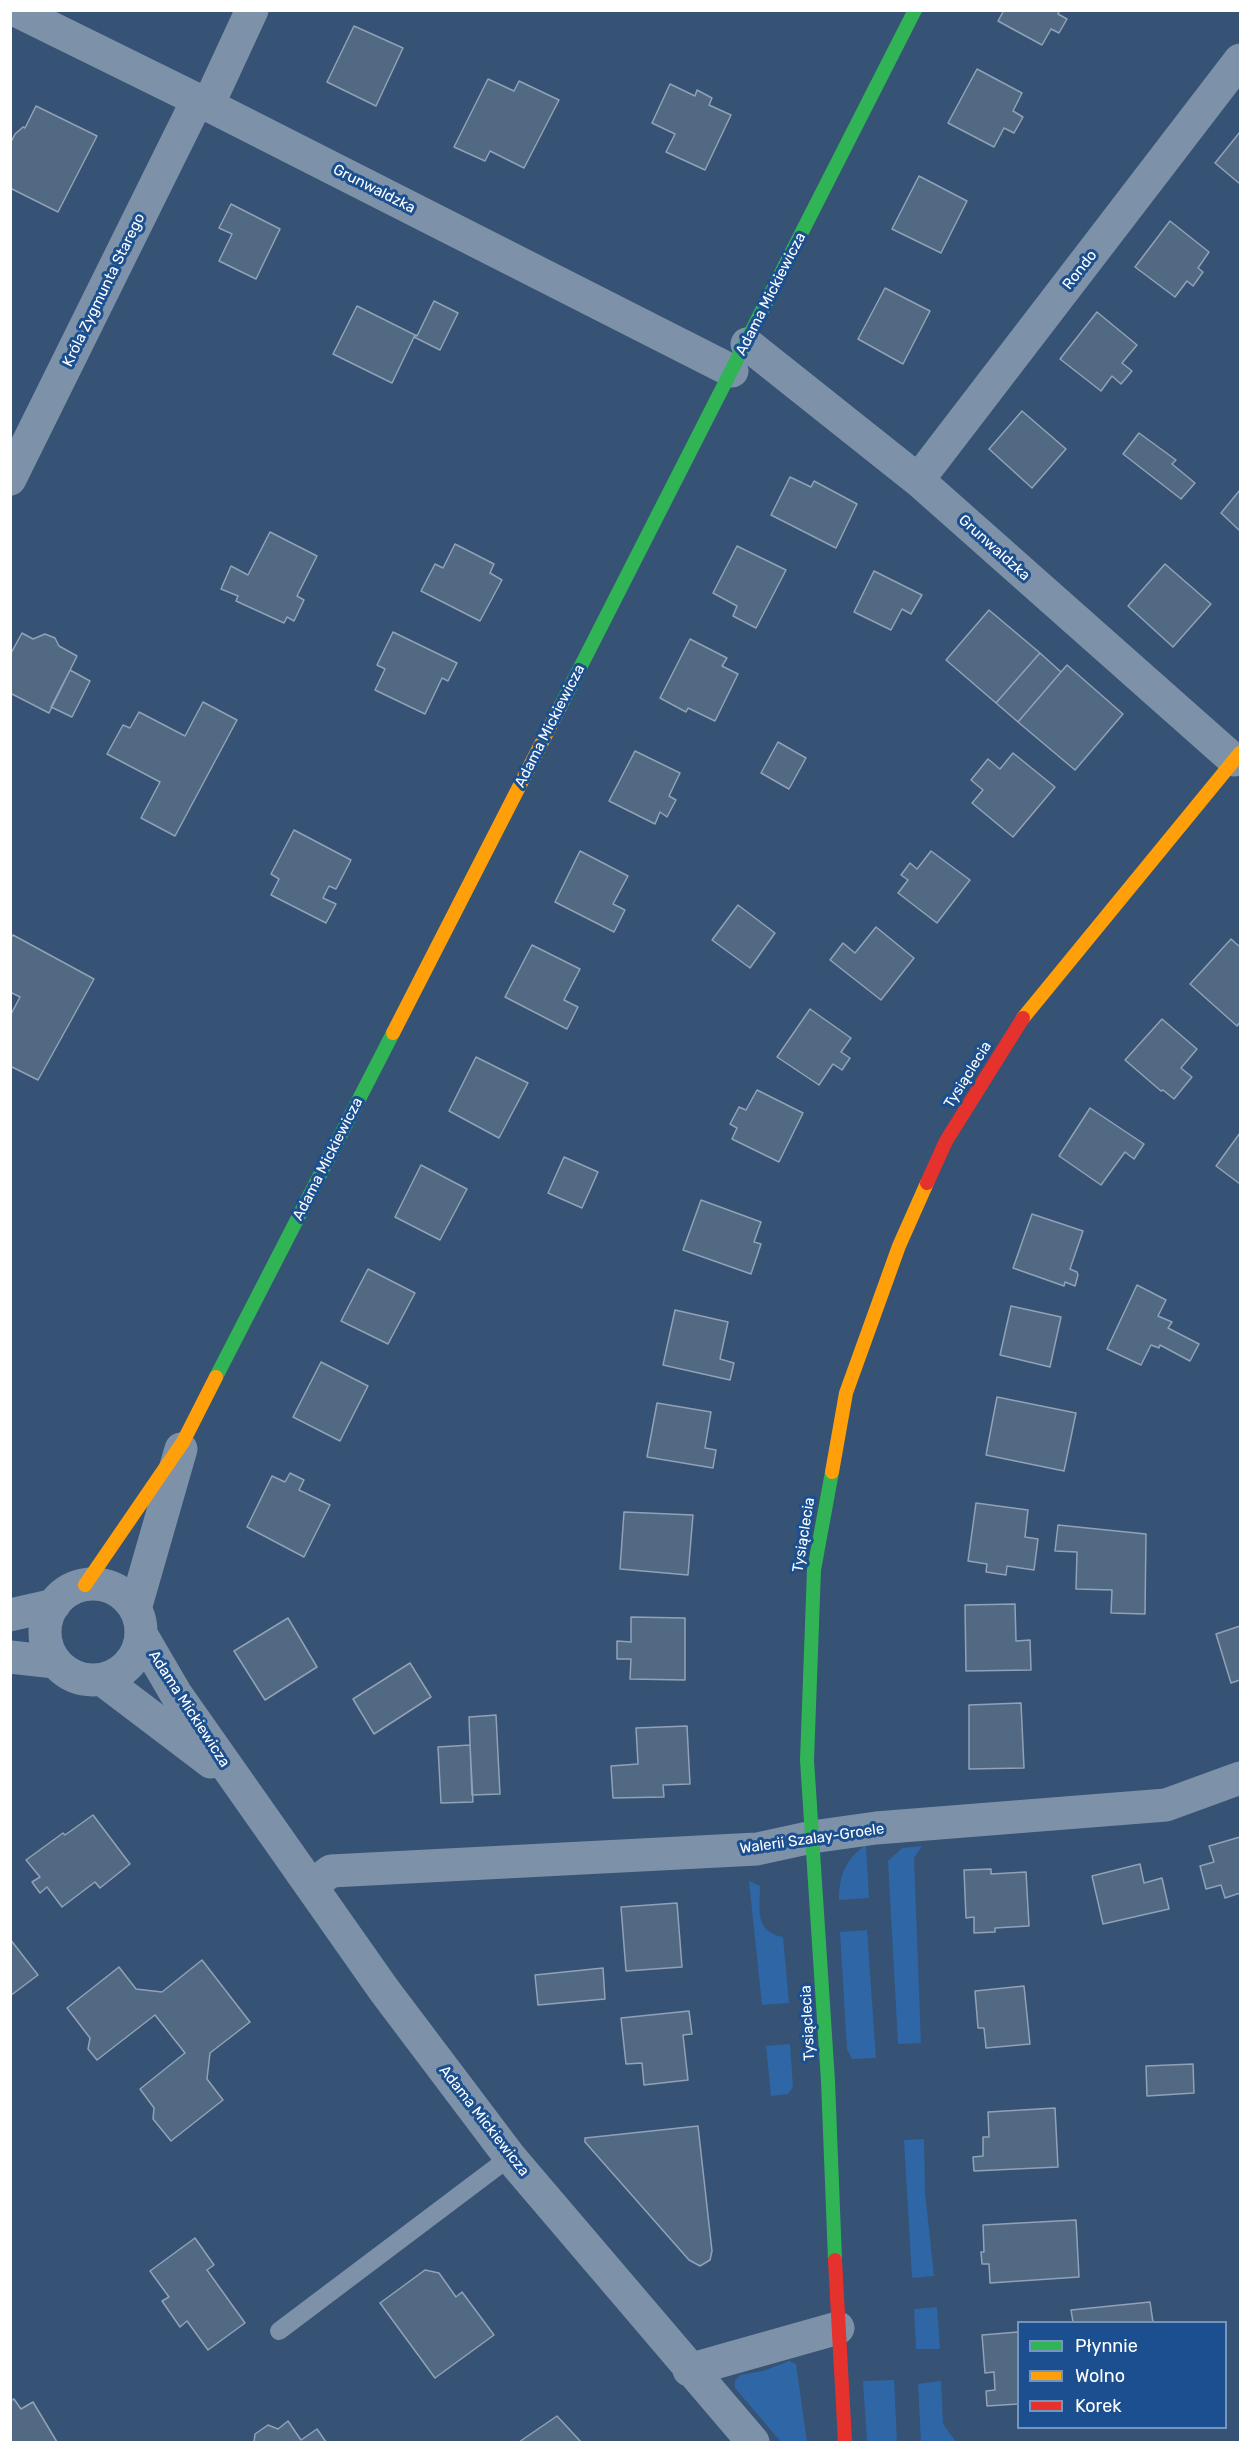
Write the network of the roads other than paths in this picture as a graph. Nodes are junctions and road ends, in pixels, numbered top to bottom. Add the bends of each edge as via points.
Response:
1 (252, 10) edge
2 (915, 10) edge
3 (25, 13) edge
4 (1240, 60) edge
5 (202, 103) junction
6 (739, 357) junction
7 (10, 479) edge
8 (918, 480) junction
9 (1237, 757) edge
10 (183, 1442) junction
11 (85, 1585) junction
12 (54, 1605) junction
13 (10, 1615) edge
14 (138, 1621) junction
15 (10, 1657) edge
16 (55, 1662) junction
17 (103, 1680) junction
18 (1240, 1778) edge
19 (238, 1783) junction
20 (812, 1837) junction
21 (311, 1886) junction
22 (510, 2157) junction
23 (838, 2328) junction
24 (279, 2331) dead end
25 (689, 2370) junction
26 (753, 2442) edge
27 (845, 2442) edge

1 - 5 street, Króla Zygmunta Starego
2 - 6 street, Adama Mickiewicza
3 - 5 street, Grunwaldzka
4 - 8 street, Rondo
5 - 6 street, Grunwaldzka
5 - 7 street, Króla Zygmunta Starego
6 - 8 street, Grunwaldzka
6 - 10 street, Adama Mickiewicza
8 - 9 street, Grunwaldzka
9 - 20 street, Tysiąclecia via 1029,1008 946,1140 899,1246 846,1393 814,1570 807,1760
10 - 11 street, Adama Mickiewicza
10 - 14 street, Adama Mickiewicza
11 - 12 street via 70,1590
11 - 14 street via 115,1590 129,1600
12 - 13 street
12 - 16 street via 45,1635
14 - 17 street via 140,1645 128,1665
14 - 19 street, Adama Mickiewicza via 176,1694
15 - 16 street
16 - 17 street via 70,1675
17 - 19 street, Adama Mickiewicza
18 - 20 street, Walerii Szalay-Groele via 1166,1805 887,1827
19 - 21 street, Adama Mickiewicza
20 - 21 street, Walerii Szalay-Groele via 757,1849 331,1871
20 - 23 street, Tysiąclecia via 828,2081
21 - 22 street, Adama Mickiewicza
22 - 24 lane
22 - 25 street, Adama Mickiewicza
23 - 25 street
23 - 27 street, Tysiąclecia
25 - 26 street, Adama Mickiewicza

